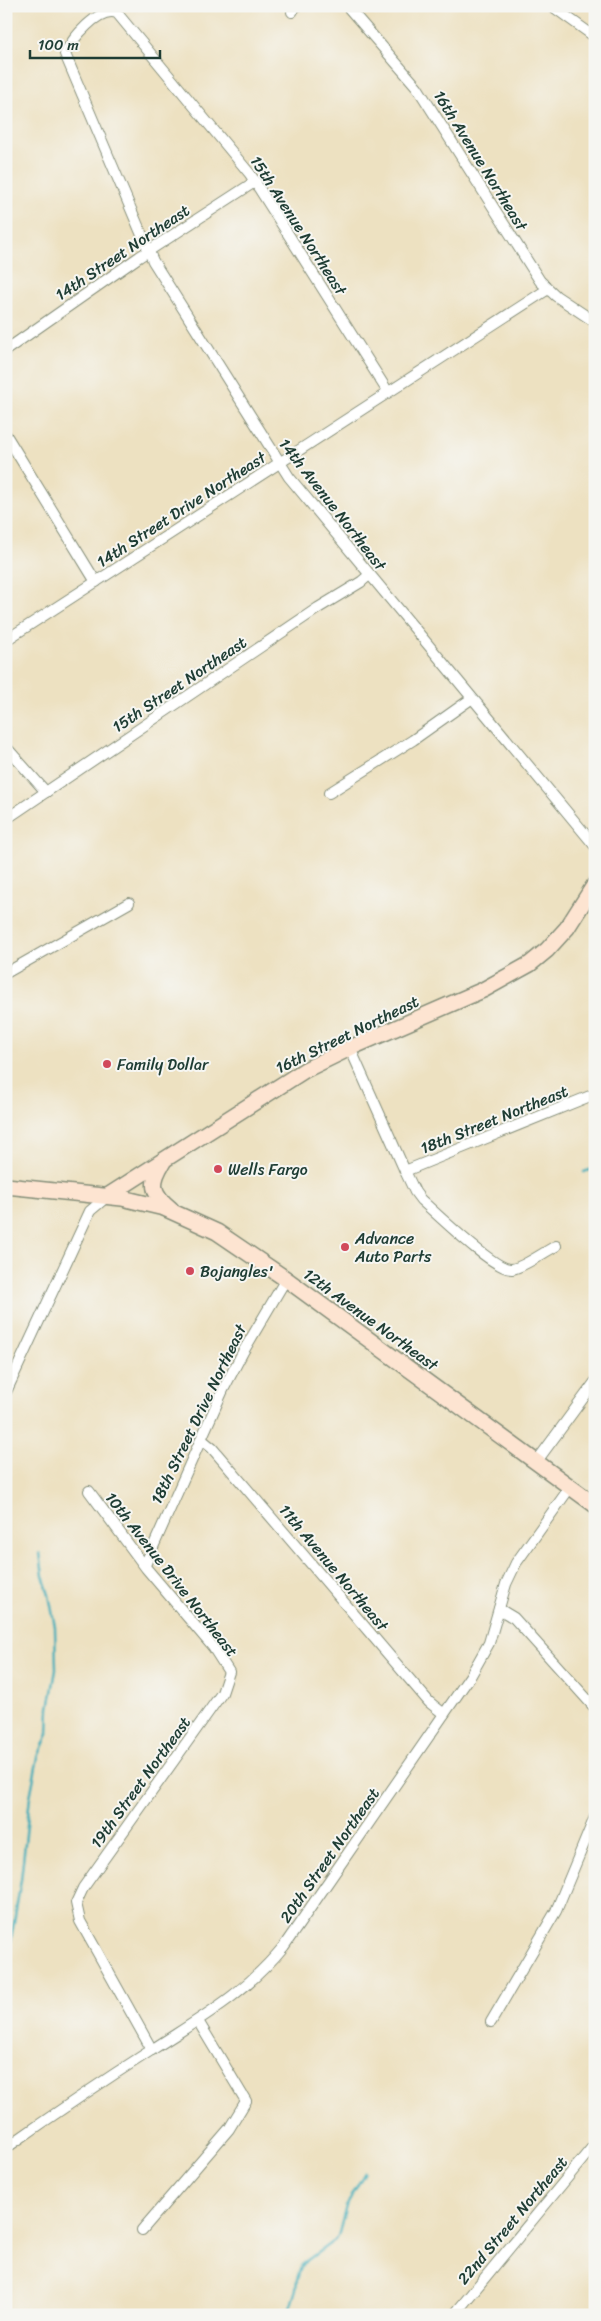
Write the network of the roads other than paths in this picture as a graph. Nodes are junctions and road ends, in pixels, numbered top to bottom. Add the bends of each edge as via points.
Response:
1 (347, 6) edge
2 (552, 6) edge
3 (117, 13) joint
4 (595, 37) edge
5 (256, 182) junction
6 (148, 251) junction
7 (548, 289) junction
8 (595, 322) edge
9 (6, 350) edge
10 (388, 392) junction
11 (6, 435) edge
12 (279, 463) junction
13 (368, 576) junction
14 (96, 582) junction
15 (6, 640) edge
16 (471, 699) junction
17 (6, 747) edge
18 (46, 792) junction
19 (329, 793) dead end
20 (6, 819) edge
21 (595, 846) edge
22 (595, 884) edge
23 (129, 903) dead end
24 (6, 973) edge
25 (350, 1048) junction
26 (595, 1094) edge
27 (164, 1160) junction
28 (405, 1171) junction
29 (6, 1186) edge
30 (109, 1195) junction
31 (175, 1212) junction
32 (556, 1246) dead end
33 (286, 1279) junction
34 (595, 1382) edge
35 (6, 1392) edge
36 (201, 1439) junction
37 (537, 1461) junction
38 (571, 1486) junction
39 (89, 1491) dead end
40 (595, 1505) edge
41 (144, 1565) junction
42 (499, 1610) junction
43 (228, 1677) joint
44 (595, 1708) edge
45 (444, 1714) junction
46 (595, 1817) edge
47 (198, 2020) junction
48 (491, 2022) dead end
49 (152, 2050) junction
50 (595, 2144) edge
51 (6, 2148) edge
52 (142, 2230) dead end
53 (454, 2315) edge

1 - 7 street, 16th Avenue Northeast via 422,95
2 - 4 street
3 - 5 street, 15th Avenue Northeast
3 - 6 street, 14th Avenue Northeast via 107,11 96,18 75,38 65,54
5 - 6 street, 14th Street Northeast
5 - 10 street, 15th Avenue Northeast
6 - 9 street, 14th Street Northeast
6 - 12 street, 14th Avenue Northeast
7 - 8 street, 16th Avenue Northeast
7 - 10 street, 14th Street Drive Northeast
10 - 12 street, 14th Street Drive Northeast
11 - 14 street
12 - 13 street, 14th Avenue Northeast
12 - 14 street, 14th Street Drive Northeast
13 - 16 street, 14th Avenue Northeast
13 - 18 street, 15th Street Northeast
14 - 15 street, 14th Street Drive Northeast
16 - 19 street via 420,736
16 - 21 street, 14th Avenue Northeast
17 - 18 street
18 - 20 street, 15th Street Northeast
22 - 25 main road, 16th Street Northeast via 567,928 530,964 483,990
23 - 24 street
25 - 27 main road, 16th Street Northeast via 274,1088
25 - 28 street
26 - 28 street, 18th Street Northeast
27 - 30 main road, 16th Street Northeast
27 - 31 main road via 154,1176 154,1186 158,1196
28 - 32 street via 421,1200 497,1265 512,1269
29 - 30 main road
30 - 31 main road, 12th Avenue Northeast
30 - 35 street via 90,1211
31 - 33 main road, 12th Avenue Northeast via 221,1234
33 - 36 street, 18th Street Drive Northeast via 242,1354
33 - 37 main road, 12th Avenue Northeast
34 - 37 street
36 - 41 street, 18th Street Drive Northeast
36 - 45 street, 11th Avenue Northeast via 428,1702
37 - 38 main road, 12th Avenue Northeast
38 - 40 main road, 12th Avenue Northeast
38 - 42 street, 20th Street Northeast via 516,1564
39 - 41 street, 10th Avenue Drive Northeast
41 - 43 street, 10th Avenue Drive Northeast via 213,1647 227,1667
42 - 44 street via 514,1618
42 - 45 street, 20th Street Northeast via 483,1654
43 - 49 street, 19th Street Northeast via 222,1693 83,1888 76,1906 80,1921
45 - 47 street, 20th Street Northeast via 284,1946 259,1976
46 - 48 street via 556,1911
47 - 49 street, 20th Street Northeast
47 - 52 street via 246,2101 229,2129
49 - 51 street, 20th Street Northeast
50 - 53 street, 22nd Street Northeast

